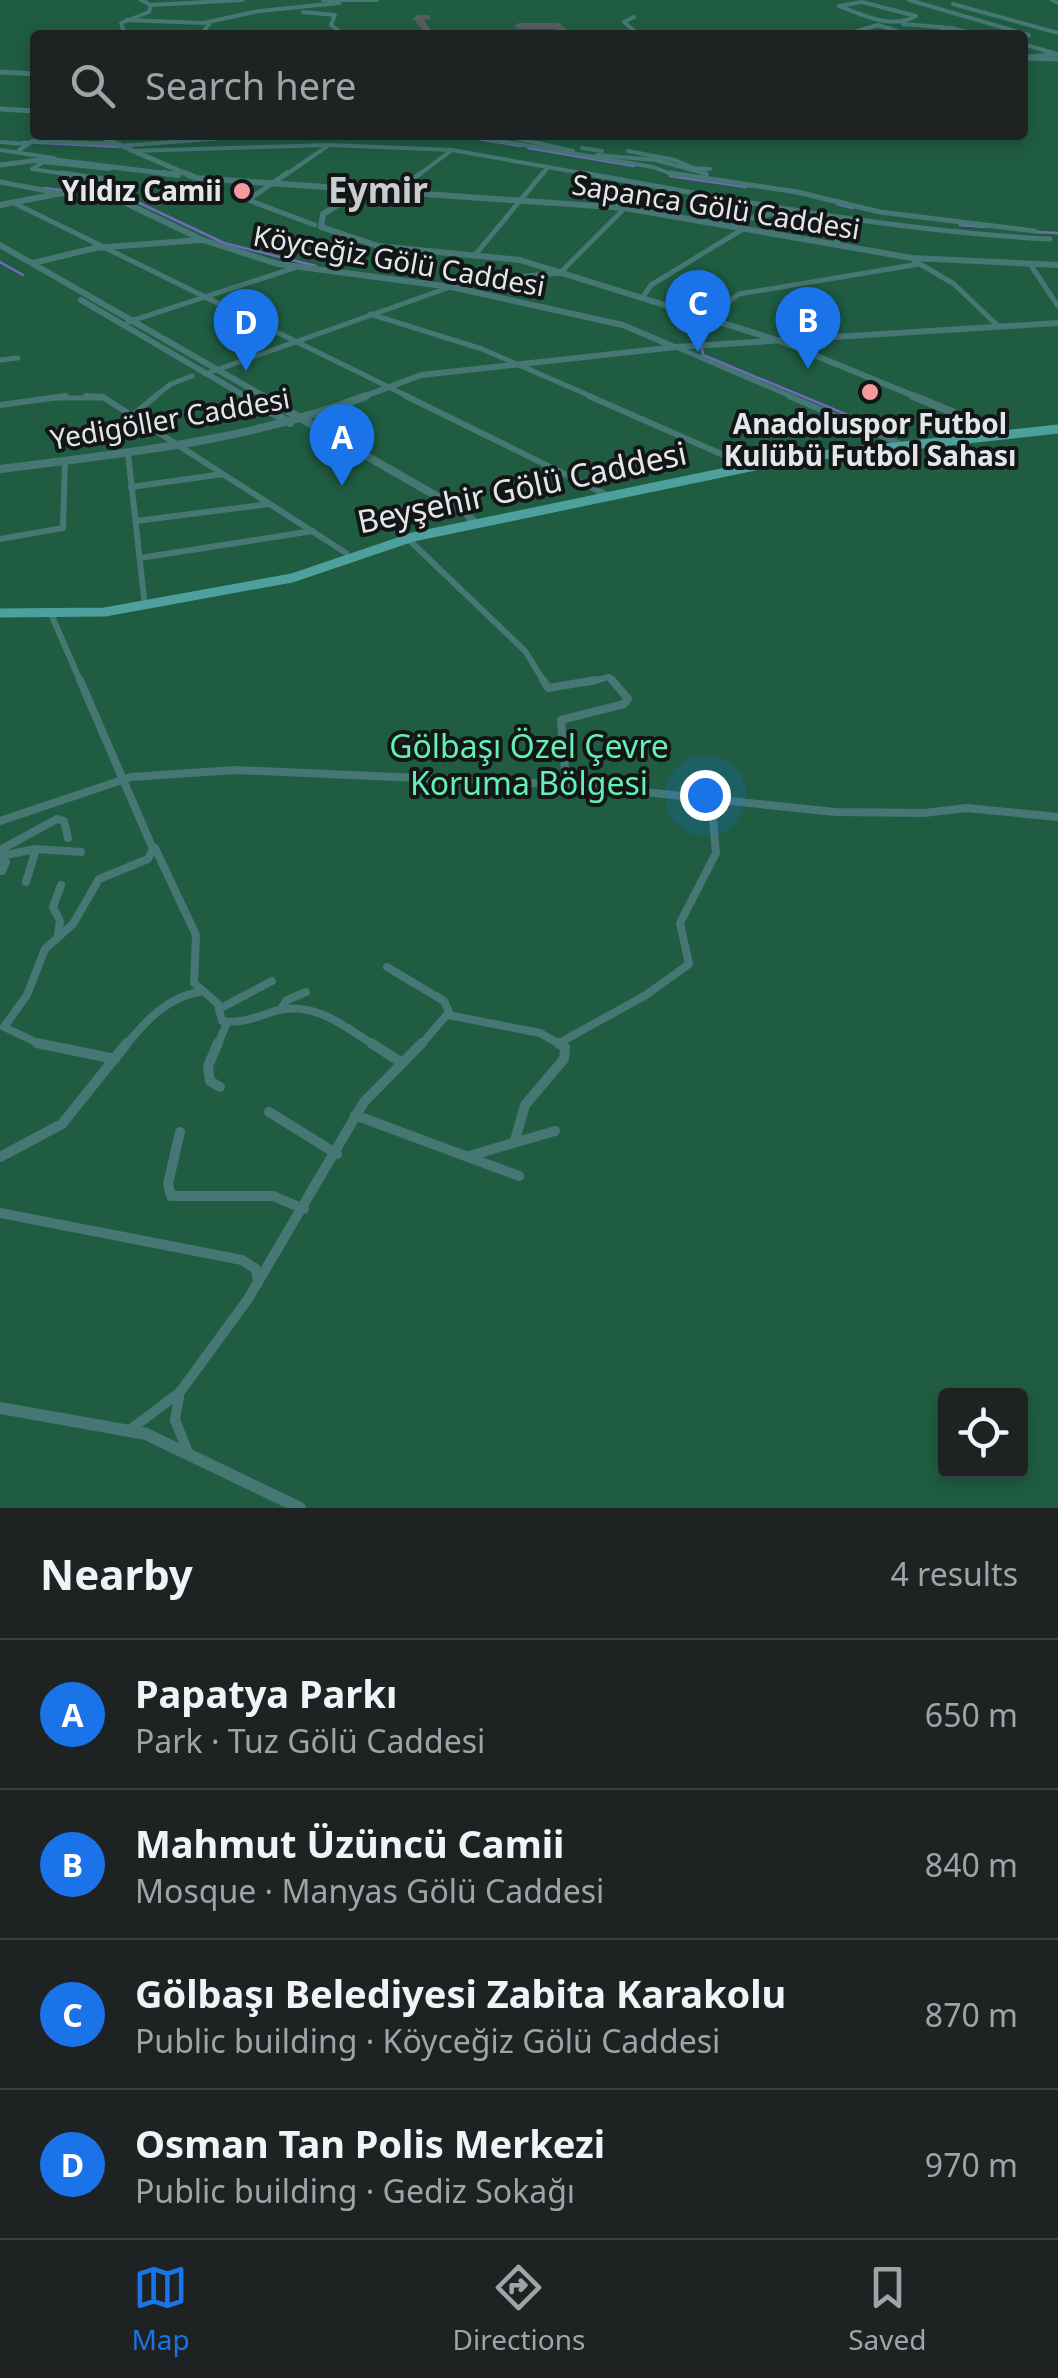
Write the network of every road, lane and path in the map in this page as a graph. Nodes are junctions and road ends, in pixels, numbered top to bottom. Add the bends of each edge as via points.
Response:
1 (141, 0) edge
2 (235, 0) edge
3 (242, 0) edge
4 (262, 0) edge
5 (324, 0) edge
6 (377, 0) edge
7 (909, 0) edge
8 (845, 1) edge
9 (151, 4) junction
10 (339, 4) junction
11 (953, 4) dead end
12 (259, 10) junction
13 (288, 10) junction
14 (145, 14) junction
15 (634, 17) dead end
16 (127, 20) junction
17 (152, 20) junction
18 (210, 22) junction
19 (902, 24) junction
20 (952, 28) junction
21 (123, 30) edge
22 (204, 30) edge
23 (338, 30) edge
24 (633, 30) edge
25 (863, 30) edge
26 (892, 30) edge
27 (945, 30) edge
28 (959, 30) edge
29 (1013, 30) edge
30 (1058, 34) edge
31 (1028, 44) edge
32 (1058, 56) edge
33 (1028, 58) edge
34 (0, 72) edge
35 (30, 74) edge
36 (0, 108) edge
37 (30, 111) edge
38 (106, 140) edge
39 (178, 140) edge
40 (510, 140) edge
41 (511, 140) edge
42 (28, 141) junction
43 (0, 142) edge
44 (117, 145) junction
45 (329, 145) junction
46 (582, 148) dead end
47 (0, 150) edge
48 (19, 150) junction
49 (452, 150) junction
50 (130, 152) junction
51 (627, 154) junction
52 (62, 160) junction
53 (79, 164) junction
54 (0, 165) edge
55 (549, 166) junction
56 (113, 168) junction
57 (708, 172) junction
58 (186, 174) junction
59 (0, 182) edge
60 (269, 183) junction
61 (735, 183) junction
62 (370, 191) junction
63 (395, 192) junction
64 (60, 193) junction
65 (521, 201) junction
66 (12, 202) junction
67 (0, 204) edge
68 (624, 208) junction
69 (795, 209) junction
70 (826, 216) junction
71 (315, 225) dead end
72 (739, 228) junction
73 (1034, 231) dead end
74 (203, 240) junction
75 (838, 245) junction
76 (105, 247) junction
77 (0, 248) edge
78 (1056, 248) edge
79 (474, 255) junction
80 (912, 258) junction
81 (28, 264) junction
82 (918, 264) junction
83 (1030, 264) junction
84 (1058, 266) edge
85 (294, 268) junction
86 (562, 273) junction
87 (451, 286) junction
88 (206, 296) junction
89 (644, 297) junction
90 (1058, 306) edge
91 (370, 314) junction
92 (708, 318) junction
93 (128, 322) junction
94 (1058, 323) edge
95 (998, 326) junction
96 (296, 340) junction
97 (780, 341) junction
98 (676, 348) junction
99 (18, 358) dead end
100 (0, 360) edge
101 (518, 364) junction
102 (208, 372) junction
103 (192, 376) dead end
104 (390, 386) junction
105 (0, 405) edge
106 (133, 415) junction
107 (301, 421) junction
108 (290, 423) junction
109 (1058, 426) edge
110 (1006, 433) junction
111 (900, 444) junction
112 (179, 446) junction
113 (128, 453) junction
114 (65, 460) junction
115 (744, 464) junction
116 (0, 468) edge
117 (223, 474) junction
118 (131, 487) junction
119 (605, 494) junction
120 (269, 504) junction
121 (136, 521) junction
122 (474, 522) junction
123 (312, 532) junction
124 (0, 539) edge
125 (408, 539) junction
126 (349, 555) junction
127 (140, 558) junction
128 (144, 598) junction
129 (0, 609) edge
130 (52, 610) junction
131 (82, 611) junction
132 (124, 780) junction
133 (558, 786) junction
134 (712, 798) junction
135 (1058, 817) edge
136 (0, 821) edge
137 (68, 838) dead end
138 (152, 839) junction
139 (36, 850) junction
140 (81, 852) dead end
141 (0, 855) edge
142 (2, 871) edge
143 (26, 882) dead end
144 (61, 885) dead end
145 (58, 934) junction
146 (387, 966) dead end
147 (272, 980) dead end
148 (199, 992) junction
149 (306, 992) dead end
150 (281, 1009) junction
151 (219, 1010) junction
152 (448, 1015) junction
153 (227, 1023) junction
154 (561, 1042) junction
155 (114, 1059) junction
156 (402, 1063) junction
157 (220, 1087) dead end
158 (269, 1112) dead end
159 (355, 1115) junction
160 (555, 1130) dead end
161 (180, 1132) dead end
162 (515, 1140) junction
163 (337, 1154) junction
164 (465, 1156) junction
165 (0, 1157) edge
166 (519, 1176) dead end
167 (304, 1209) junction
168 (0, 1213) edge
169 (258, 1283) junction
170 (180, 1392) junction
171 (0, 1408) edge
172 (130, 1430) junction
173 (188, 1452) junction
174 (300, 1508) edge

1 - 9 street
2 - 3 street
2 - 9 street
2 - 12 street
4 - 12 street
5 - 10 street
6 - 10 street
7 - 29 street
8 - 19 street via 839,6
8 - 19 street via 916,16
9 - 14 street
10 - 13 street
11 - 30 street
12 - 13 street
12 - 18 street
13 - 23 street via 335,14 331,24
14 - 16 street
14 - 17 street
15 - 24 street via 624,22
16 - 17 street
16 - 21 street
17 - 18 street
18 - 22 street
19 - 20 street
20 - 27 street
20 - 28 street
25 - 26 street
31 - 32 street
32 - 33 street
34 - 35 street
36 - 37 street
38 - 44 street
39 - 44 street
40 - 61 street
41 - 51 street
42 - 43 street
42 - 44 street
42 - 48 street
44 - 50 street
45 - 49 street
45 - 50 street
45 - 60 street
46 - 51 street
47 - 48 street
48 - 52 street
49 - 55 street
49 - 63 street
50 - 58 street
51 - 57 street
51 - 57 street
52 - 53 street
52 - 54 street
53 - 56 street
53 - 56 street via 43,162 32,169 106,181
55 - 65 street
55 - 69 street
56 - 58 street
57 - 61 street
58 - 60 street
59 - 64 street
60 - 62 street
60 - 71 street via 248,200
61 - 73 street via 890,214
62 - 63 street, Sapanca Gölü Caddesi
62 - 79 street via 323,214 321,227 378,246
63 - 65 street, Sapanca Gölü Caddesi
64 - 66 street, Köyceğiz Gölü Caddesi
64 - 74 street, Köyceğiz Gölü Caddesi via 107,194
65 - 68 street, Sapanca Gölü Caddesi
65 - 79 street
66 - 67 street, Köyceğiz Gölü Caddesi
66 - 76 street
68 - 72 street, Sapanca Gölü Caddesi
68 - 86 street
69 - 70 street
69 - 72 street via 747,219
70 - 75 street
70 - 78 street via 955,234 1049,238
72 - 75 street, Sapanca Gölü Caddesi
72 - 89 street via 651,285
74 - 76 street
74 - 85 street, Köyceğiz Gölü Caddesi
75 - 80 street, Sapanca Gölü Caddesi
76 - 81 street
76 - 88 street
77 - 81 street
79 - 86 street
80 - 82 street
80 - 83 street, Sapanca Gölü Caddesi
81 - 93 street
81 - 102 street
82 - 92 street via 741,294
82 - 95 street via 954,284
83 - 84 street, Sapanca Gölü Caddesi
83 - 90 street
85 - 87 street, Köyceğiz Gölü Caddesi
85 - 88 street
86 - 87 street via 489,276
86 - 89 street
87 - 91 street
87 - 98 street, Köyceğiz Gölü Caddesi via 623,325
88 - 93 street
88 - 96 street
89 - 92 street
91 - 96 street
91 - 101 street
92 - 97 street
93 - 102 street
94 - 95 street, Yedigöller Caddesi
95 - 97 street, Yedigöller Caddesi
96 - 102 street
96 - 104 street
97 - 98 street, Yedigöller Caddesi
97 - 110 street
98 - 101 street, Yedigöller Caddesi
98 - 111 street, Köyceğiz Gölü Caddesi
99 - 100 street
101 - 104 street, Yedigöller Caddesi via 422,374
101 - 115 street
102 - 107 street
102 - 108 street
103 - 106 street
104 - 107 street, Yedigöller Caddesi
104 - 119 street
105 - 106 street via 96,395
106 - 112 street
107 - 108 street, Yedigöller Caddesi
107 - 122 street
108 - 112 street, Yedigöller Caddesi
109 - 110 main road
110 - 111 main road
111 - 115 main road, Beyşehir Gölü Caddesi
111 - 122 main road via 794,458
112 - 113 street, Yedigöller Caddesi
112 - 117 street
113 - 114 street, Yedigöller Caddesi
113 - 118 street
114 - 116 street, Yedigöller Caddesi
114 - 124 street via 63,528
115 - 119 main road, Beyşehir Gölü Caddesi
117 - 118 street
117 - 120 street
118 - 121 street
119 - 122 main road, Beyşehir Gölü Caddesi
120 - 121 street
120 - 123 street
121 - 127 street
122 - 125 main road
122 - 126 main road, Beyşehir Gölü Caddesi
123 - 126 street
123 - 127 street
125 - 126 main road
125 - 133 street via 524,651 548,688 608,677 628,699 561,720 565,771
126 - 128 main road, Beyşehir Gölü Caddesi
126 - 131 main road via 292,578
127 - 128 street
128 - 131 main road, Beyşehir Gölü Caddesi
129 - 130 main road
130 - 131 main road
130 - 132 street via 54,628
132 - 133 street via 235,770
132 - 136 street
132 - 138 street
133 - 134 street
134 - 135 street via 835,812 966,808
134 - 154 street via 716,854 680,922 690,964
137 - 141 street via 64,821 57,819
138 - 145 street via 148,859 99,879 72,924
138 - 148 street via 196,935 192,972
139 - 140 street
139 - 141 street
139 - 143 street
141 - 142 street via 6,862
144 - 145 street via 53,907
145 - 155 street via 4,1027 40,1045
146 - 152 street via 444,1001
147 - 151 street
148 - 151 street
148 - 155 street via 168,1004
149 - 150 street
150 - 153 street
150 - 156 street via 310,1008
151 - 153 street
152 - 154 street
152 - 156 street
153 - 157 street via 208,1074
154 - 162 street via 564,1058 525,1104
155 - 165 street via 64,1123
156 - 159 street
158 - 163 street
159 - 163 street
159 - 164 street
160 - 162 street
161 - 167 street via 171,1196 268,1194
162 - 164 street
163 - 167 street
164 - 166 street
167 - 169 street
168 - 169 street via 242,1260 256,1270
169 - 170 street
170 - 172 street
170 - 173 street via 175,1420
171 - 172 street
172 - 173 street
173 - 174 street

